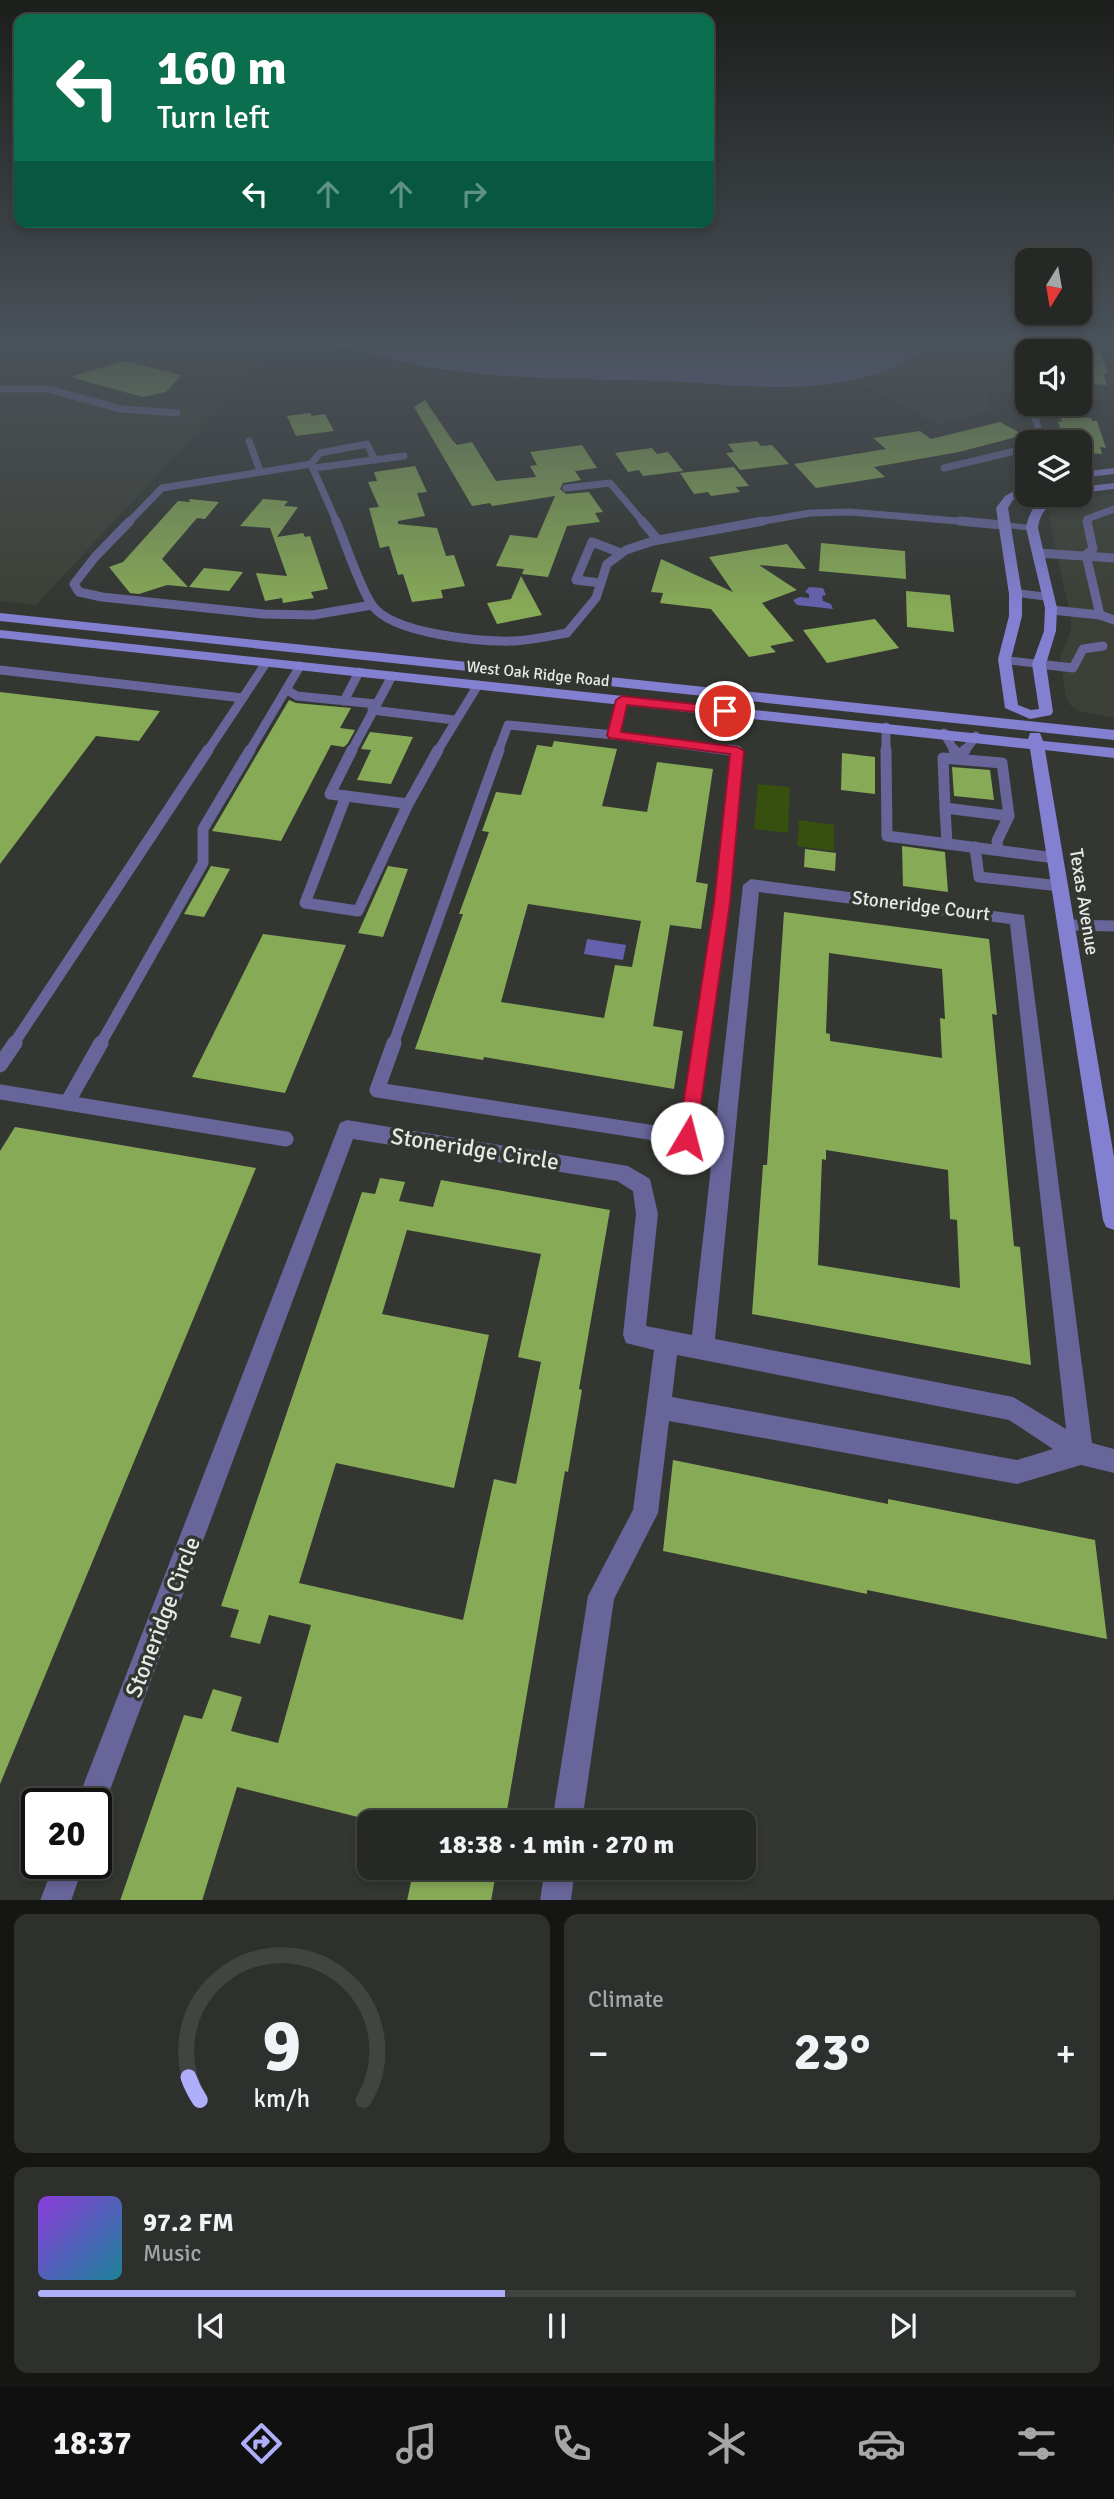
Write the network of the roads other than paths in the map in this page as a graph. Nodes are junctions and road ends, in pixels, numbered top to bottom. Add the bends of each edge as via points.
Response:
1 (249, 441) dead end
2 (1015, 452) edge
3 (404, 456) dead end
4 (374, 460) junction
5 (312, 466) junction
6 (944, 468) dead end
7 (260, 471) junction
8 (1114, 471) edge
9 (1092, 474) edge
10 (1114, 486) edge
11 (565, 488) dead end
12 (1092, 489) edge
13 (1015, 494) edge
14 (1037, 507) edge
15 (1114, 511) edge
16 (1002, 525) junction
17 (1032, 528) junction
18 (657, 540) junction
19 (621, 553) junction
20 (1038, 553) junction
21 (1086, 555) junction
22 (1114, 558) edge
23 (601, 583) junction
24 (1015, 593) junction
25 (1050, 603) junction
26 (372, 605) junction
27 (1114, 612) edge
28 (1100, 615) junction
29 (1114, 620) edge
30 (3, 621) edge
31 (0, 634) edge
32 (1103, 646) dead end
33 (353, 655) junction
34 (1004, 660) junction
35 (266, 663) junction
36 (1038, 664) junction
37 (300, 666) junction
38 (0, 670) edge
39 (359, 672) junction
40 (392, 676) junction
41 (478, 685) junction
42 (287, 690) junction
43 (751, 697) junction
44 (243, 698) junction
45 (622, 700) junction
46 (345, 701) junction
47 (374, 707) junction
48 (454, 720) junction
49 (886, 727) junction
50 (1033, 728) junction
51 (944, 733) junction
52 (614, 735) junction
53 (1114, 735) edge
54 (976, 736) junction
55 (1114, 753) edge
56 (959, 758) junction
57 (346, 796) junction
58 (408, 804) junction
59 (945, 808) junction
60 (1009, 816) junction
61 (947, 844) junction
62 (975, 847) junction
63 (998, 850) junction
64 (1055, 858) junction
65 (1060, 886) junction
66 (1066, 925) junction
67 (1114, 926) edge
68 (0, 1065) edge
69 (0, 1092) edge
70 (67, 1103) junction
71 (286, 1139) dead end
72 (1114, 1220) edge
73 (667, 1342) junction
74 (702, 1349) junction
75 (660, 1407) junction
76 (1081, 1454) junction
77 (1114, 1461) edge
78 (97, 1788) edge
79 (569, 1810) edge
80 (63, 1879) edge
81 (558, 1880) edge
82 (55, 1900) edge
83 (555, 1900) edge

1 - 7 lane
2 - 6 lane
3 - 4 lane
4 - 5 lane
4 - 5 lane via 367,444 320,453
5 - 7 lane
5 - 26 lane
7 - 26 lane via 162,488 79,576 75,584 79,592 263,614 313,615
8 - 9 street
10 - 12 street
11 - 18 lane via 610,483
13 - 16 street via 1002,508
14 - 17 street
15 - 21 lane via 1087,519 1093,549
16 - 17 street
16 - 18 lane via 837,512
16 - 24 street
17 - 20 street
18 - 19 lane
19 - 23 lane via 607,564
19 - 23 lane via 593,542 576,580
20 - 21 lane
20 - 25 street
21 - 22 lane
21 - 28 lane
23 - 26 lane via 596,598 567,633 515,641 404,626 386,619
24 - 25 street
24 - 34 street via 1015,621
25 - 28 lane
25 - 36 street via 1050,631
27 - 28 lane
28 - 29 lane
30 - 33 street, West Oak Ridge Road
31 - 35 street, West Oak Ridge Road
32 - 36 lane via 1083,649 1073,668
33 - 35 street via 330,659 274,655
33 - 43 street, West Oak Ridge Road
34 - 36 street
34 - 50 street via 1012,708
35 - 37 street, West Oak Ridge Road
35 - 44 lane
36 - 50 street via 1046,712
37 - 39 street, West Oak Ridge Road
37 - 42 lane
38 - 44 lane
39 - 40 street, West Oak Ridge Road
39 - 46 lane
40 - 41 street, West Oak Ridge Road
40 - 47 lane
41 - 45 street, West Oak Ridge Road
41 - 48 lane
42 - 46 lane via 297,696
42 - 70 lane via 203,829 202,863
43 - 45 street via 729,702 633,692
43 - 50 street, West Oak Ridge Road
44 - 68 lane
45 - 49 street, West Oak Ridge Road
45 - 52 lane
46 - 47 lane
47 - 48 lane
47 - 57 lane via 330,794
48 - 58 lane
49 - 51 street, West Oak Ridge Road
49 - 61 lane via 887,836
50 - 53 street, West Oak Ridge Road
50 - 54 street, West Oak Ridge Road
50 - 55 street, West Oak Ridge Road
50 - 64 street, Texas Avenue
51 - 54 street, West Oak Ridge Road
51 - 56 lane
52 - 52 lane via 737,751 722,903 687,1138 377,1090 508,725
54 - 56 lane
56 - 59 lane via 943,758
56 - 60 lane via 1002,763
57 - 58 lane
57 - 58 lane via 305,903 358,911
59 - 60 lane
59 - 61 lane
60 - 63 lane via 997,841
61 - 62 lane
62 - 63 lane
62 - 65 lane via 979,877
63 - 64 lane
64 - 65 street, Texas Avenue
65 - 66 street, Texas Avenue
66 - 67 lane
66 - 72 street, Texas Avenue
69 - 70 lane
70 - 71 lane
73 - 74 street
73 - 75 street
73 - 78 street, Stoneridge Circle via 634,1335 647,1214 643,1186 621,1172 347,1129
74 - 76 street via 1013,1409
74 - 76 street, Stoneridge Court via 751,885 1018,919
75 - 76 street via 1017,1472
75 - 79 street via 645,1513 601,1596
76 - 77 street
80 - 82 street
81 - 83 street

